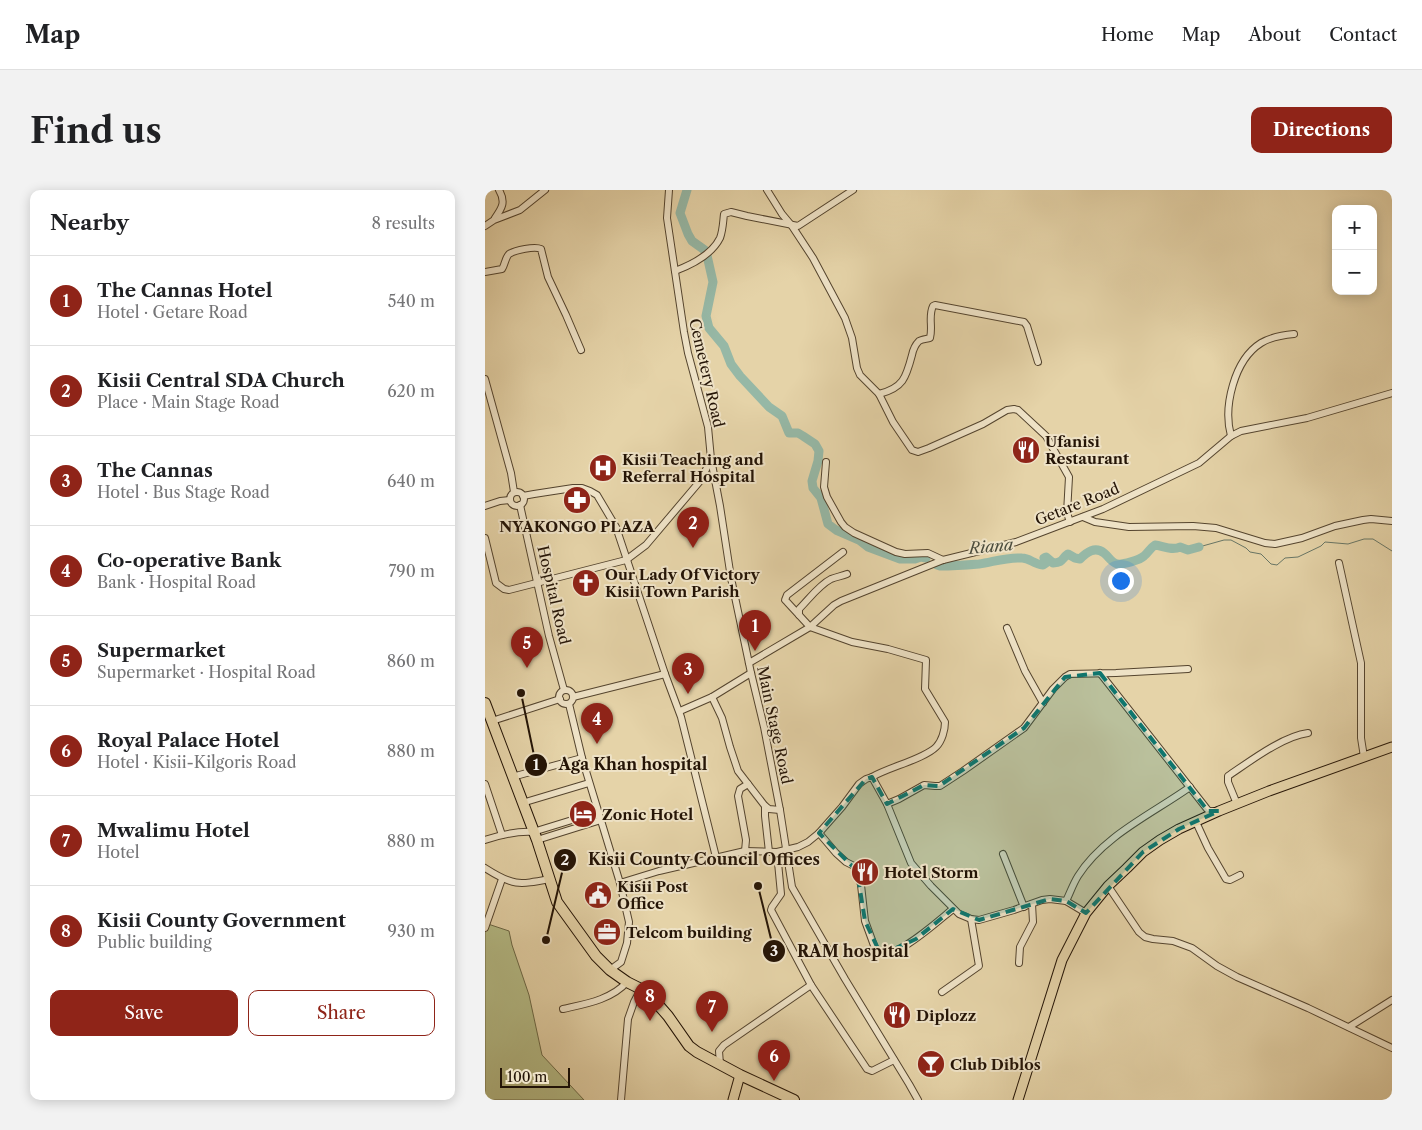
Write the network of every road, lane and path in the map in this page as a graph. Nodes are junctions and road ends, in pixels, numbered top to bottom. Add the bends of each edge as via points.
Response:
1 (499, 190) edge
2 (545, 190) edge
3 (669, 190) edge
4 (767, 190) edge
5 (853, 190) edge
6 (494, 220) junction
7 (485, 226) edge
8 (792, 226) junction
9 (675, 271) junction
10 (485, 272) edge
11 (1295, 334) dead end
12 (581, 350) dead end
13 (1038, 362) dead end
14 (485, 379) edge
15 (1392, 393) edge
16 (879, 394) junction
17 (488, 406) edge
18 (1231, 436) junction
19 (711, 459) junction
20 (826, 462) dead end
21 (514, 492) junction
22 (523, 496) junction
23 (510, 500) junction
24 (520, 505) junction
25 (485, 506) edge
26 (1083, 517) junction
27 (1392, 521) edge
28 (1071, 522) junction
29 (485, 538) edge
30 (843, 552) dead end
31 (627, 560) junction
32 (943, 560) junction
33 (1339, 563) dead end
34 (847, 574) dead end
35 (537, 583) junction
36 (799, 615) junction
37 (809, 627) junction
38 (1007, 628) dead end
39 (749, 662) junction
40 (1188, 668) dead end
41 (751, 673) junction
42 (1100, 673) junction
43 (665, 674) junction
44 (564, 690) junction
45 (573, 696) junction
46 (712, 697) junction
47 (560, 699) junction
48 (485, 703) edge
49 (569, 704) junction
50 (1043, 704) junction
51 (679, 711) junction
52 (492, 721) junction
53 (1308, 734) dead end
54 (1392, 746) edge
55 (1364, 757) junction
56 (582, 758) junction
57 (512, 777) junction
58 (872, 777) junction
59 (589, 783) junction
60 (485, 784) edge
61 (747, 784) junction
62 (1190, 787) junction
63 (522, 803) junction
64 (887, 804) junction
65 (1237, 804) junction
66 (765, 806) junction
67 (780, 810) junction
68 (1219, 811) junction
69 (598, 812) junction
70 (601, 820) junction
71 (1196, 822) junction
72 (819, 833) junction
73 (532, 834) junction
74 (503, 835) junction
75 (485, 840) edge
76 (786, 849) junction
77 (745, 851) junction
78 (773, 852) junction
79 (1003, 854) dead end
80 (716, 857) junction
81 (485, 868) edge
82 (1239, 875) dead end
83 (550, 878) junction
84 (502, 879) junction
85 (619, 883) junction
86 (1108, 886) junction
87 (1066, 901) junction
88 (1032, 904) junction
89 (1024, 907) junction
90 (953, 909) junction
91 (1086, 913) junction
92 (971, 919) junction
93 (485, 928) edge
94 (1019, 963) dead end
95 (610, 970) junction
96 (627, 982) junction
97 (811, 985) junction
98 (641, 990) junction
99 (942, 992) dead end
100 (1392, 1000) edge
101 (563, 1009) dead end
102 (1349, 1027) junction
103 (1392, 1048) edge
104 (895, 1060) junction
105 (720, 1064) junction
106 (740, 1075) junction
107 (621, 1100) edge
108 (733, 1100) edge
109 (794, 1100) edge
110 (918, 1100) edge
111 (1018, 1100) edge

1 - 6 street via 502,208
2 - 6 street via 520,210
3 - 9 street, Cemetery Road via 667,218
4 - 8 street
5 - 8 street via 800,225
6 - 7 street
8 - 9 street via 727,212 717,242 697,260
8 - 16 street via 845,318 860,375
9 - 19 street, Cemetery Road via 688,353 708,427
10 - 12 street via 504,268 510,254 541,248 548,277
11 - 18 street via 1269,339 1246,357 1230,400
13 - 16 street via 1023,322 933,306 930,338 916,345 901,384
14 - 17 street
15 - 18 street, Getare Road
16 - 28 street via 897,429 915,452 983,424 1007,410 1019,410 1046,436 1069,477 1067,513
17 - 21 street via 511,473
18 - 26 street, Getare Road via 1199,463
19 - 31 street via 701,480 646,545
19 - 39 street, Main Stage Road
20 - 32 street via 824,487 845,527 896,552 928,553
21 - 22 street
21 - 23 street
22 - 24 street
22 - 31 street via 573,488 597,495 616,527
23 - 24 street via 514,505
23 - 25 street
24 - 35 street, Hospital Road
26 - 27 street via 1129,527 1216,528 1275,544 1363,520
26 - 28 street, Getare Road
28 - 32 street, Getare Road via 1016,542
29 - 35 street via 496,583 500,587 509,590
30 - 36 street via 787,594 785,600
31 - 35 street
31 - 43 street
32 - 37 street, Getare Road via 841,601
33 - 55 street via 1361,663
34 - 36 street via 825,583 799,609
35 - 44 street, Hospital Road
36 - 37 street
37 - 39 street, Getare Road
37 - 58 street via 852,642 926,660 925,689 945,722 941,739 930,752
38 - 50 street
39 - 41 street, Main Stage Road
40 - 42 street
41 - 46 street
41 - 67 street, Main Stage Road
42 - 50 street via 1076,673 1065,677
42 - 62 street
43 - 45 street
43 - 51 street
44 - 45 street
44 - 47 street
45 - 49 street
46 - 51 street
46 - 61 street via 738,771
47 - 49 street
47 - 52 street
48 - 52 highway
49 - 56 street
50 - 64 street via 1025,728 940,786 924,785
51 - 80 street
52 - 57 highway
53 - 65 street via 1278,745 1228,776 1227,782
54 - 55 main road
55 - 65 main road
56 - 57 street
56 - 59 street
57 - 63 highway
58 - 64 street
58 - 72 street via 859,784
59 - 63 street
59 - 69 street
60 - 74 street
61 - 66 street
61 - 77 street via 739,790 738,796
62 - 68 street via 1209,811
62 - 87 street via 1129,827 1097,853 1078,876
63 - 73 highway
64 - 90 street via 911,863
65 - 68 main road
66 - 67 street
66 - 78 street
67 - 76 street, Main Stage Road
68 - 71 main road
69 - 70 street
69 - 73 street
70 - 73 street
70 - 85 street
71 - 82 street via 1226,879
71 - 86 main road via 1149,848
72 - 76 street via 798,847
72 - 90 street via 857,871 865,921 878,954 905,946
73 - 74 street
73 - 83 highway
74 - 75 street
76 - 78 street
76 - 104 street, Main Stage Road via 792,887
77 - 78 street
77 - 80 street
78 - 97 street via 781,894 771,910
79 - 89 street
80 - 85 street
81 - 84 street
83 - 84 street via 527,884
83 - 95 highway via 557,902
84 - 93 street
85 - 95 street via 629,929 621,962
86 - 91 main road
86 - 102 street via 1145,937 1181,943 1231,975
87 - 88 street via 1049,899
87 - 91 street
88 - 89 street
88 - 94 street via 1033,922 1020,947
89 - 92 street via 979,920
90 - 92 street
91 - 111 main road via 1062,960
92 - 99 street via 979,966
95 - 96 highway
96 - 98 highway
96 - 101 street via 617,992
97 - 104 street via 867,1069 872,1071
97 - 105 street via 724,1045 719,1051
98 - 105 highway via 659,1004 689,1046
98 - 107 street via 628,1018
100 - 102 street
102 - 103 street
104 - 110 street, Main Stage Road
105 - 106 highway
106 - 108 main road
106 - 109 highway

